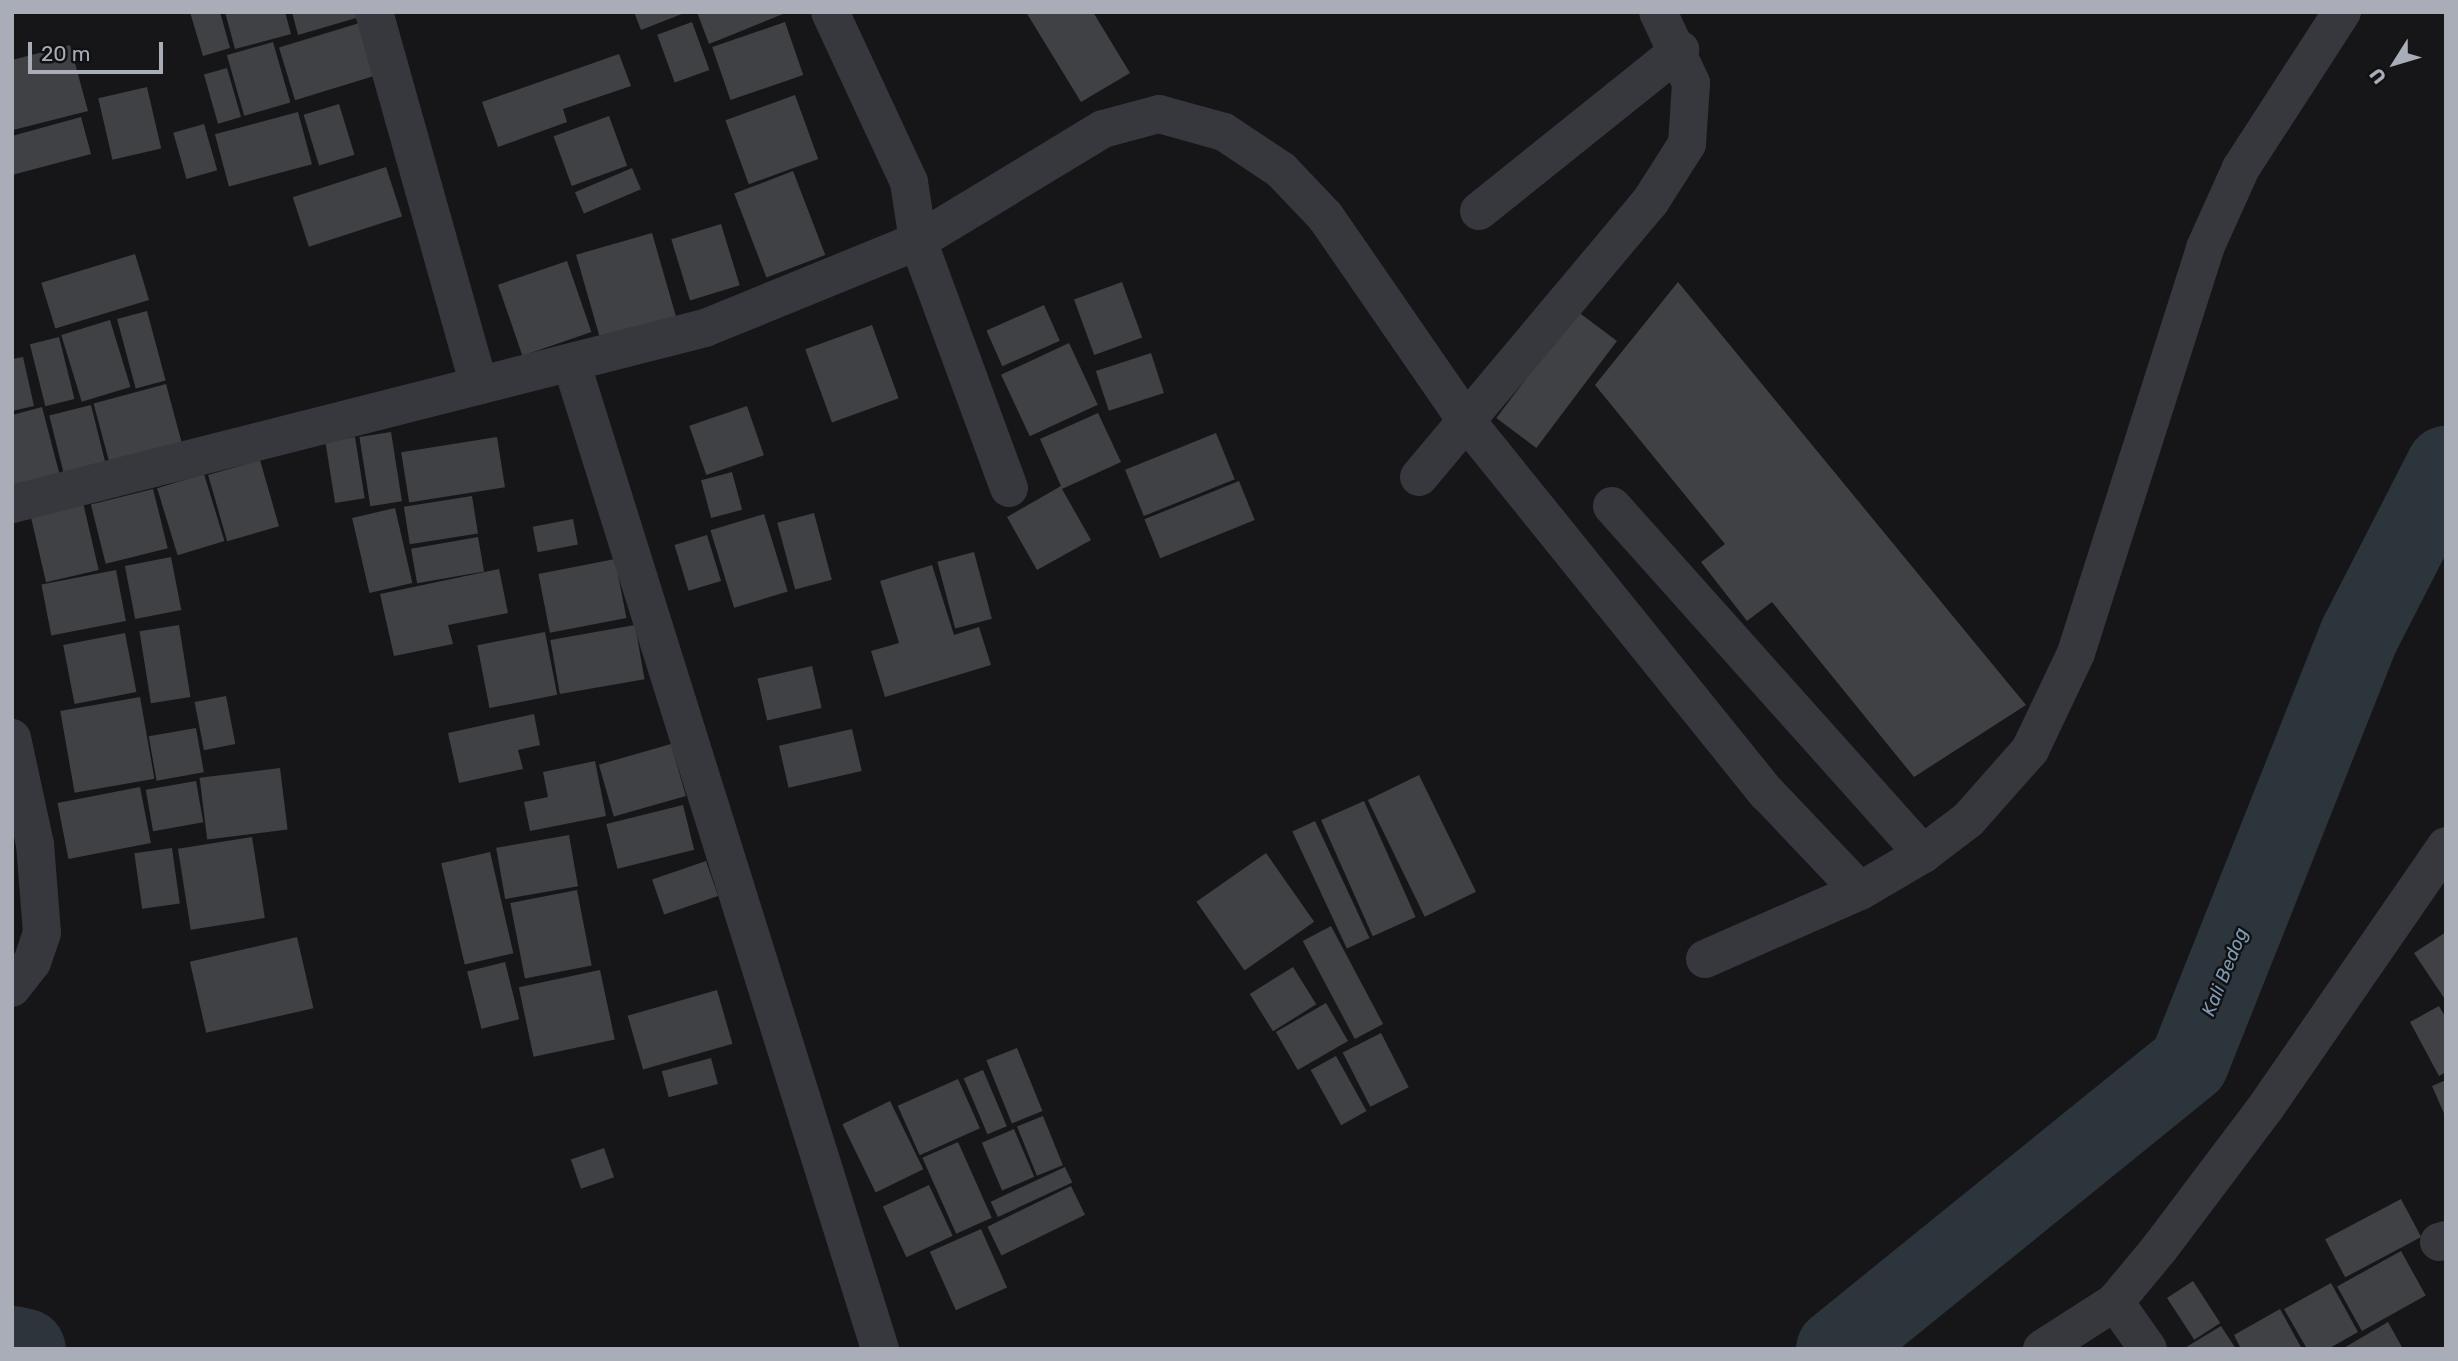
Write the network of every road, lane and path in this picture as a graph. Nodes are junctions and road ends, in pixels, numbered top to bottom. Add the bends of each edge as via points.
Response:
1 (374, 12) edge
2 (830, 12) edge
3 (1658, 12) edge
4 (2342, 12) edge
5 (1680, 50) junction
6 (1479, 211) dead end
7 (918, 241) junction
8 (572, 365) junction
9 (479, 386) junction
10 (1468, 423) junction
11 (1419, 477) dead end
12 (1009, 488) dead end
13 (12, 504) edge
14 (1612, 506) dead end
15 (12, 738) edge
16 (2446, 846) edge
17 (1923, 854) junction
18 (1860, 891) junction
19 (1705, 959) dead end
20 (12, 988) edge
21 (2115, 1302) junction
22 (880, 1349) edge
23 (2042, 1349) edge
24 (2148, 1349) edge

1 - 9 street
2 - 7 street via 909,182
3 - 5 street
4 - 17 street via 2241,168 2205,248 2055,708 1996,793
5 - 6 street
5 - 10 street via 1694,111 1680,158
7 - 8 street via 748,315
7 - 10 street via 1103,129 1159,114 1224,132 1281,170 1325,216
7 - 12 street
8 - 9 street
8 - 22 street
9 - 13 street
10 - 11 street
10 - 18 street via 1767,793
14 - 17 street
15 - 20 street via 35,844 42,933 33,962
16 - 21 street via 2266,1107
17 - 18 street
18 - 19 street
21 - 23 street
21 - 24 street

